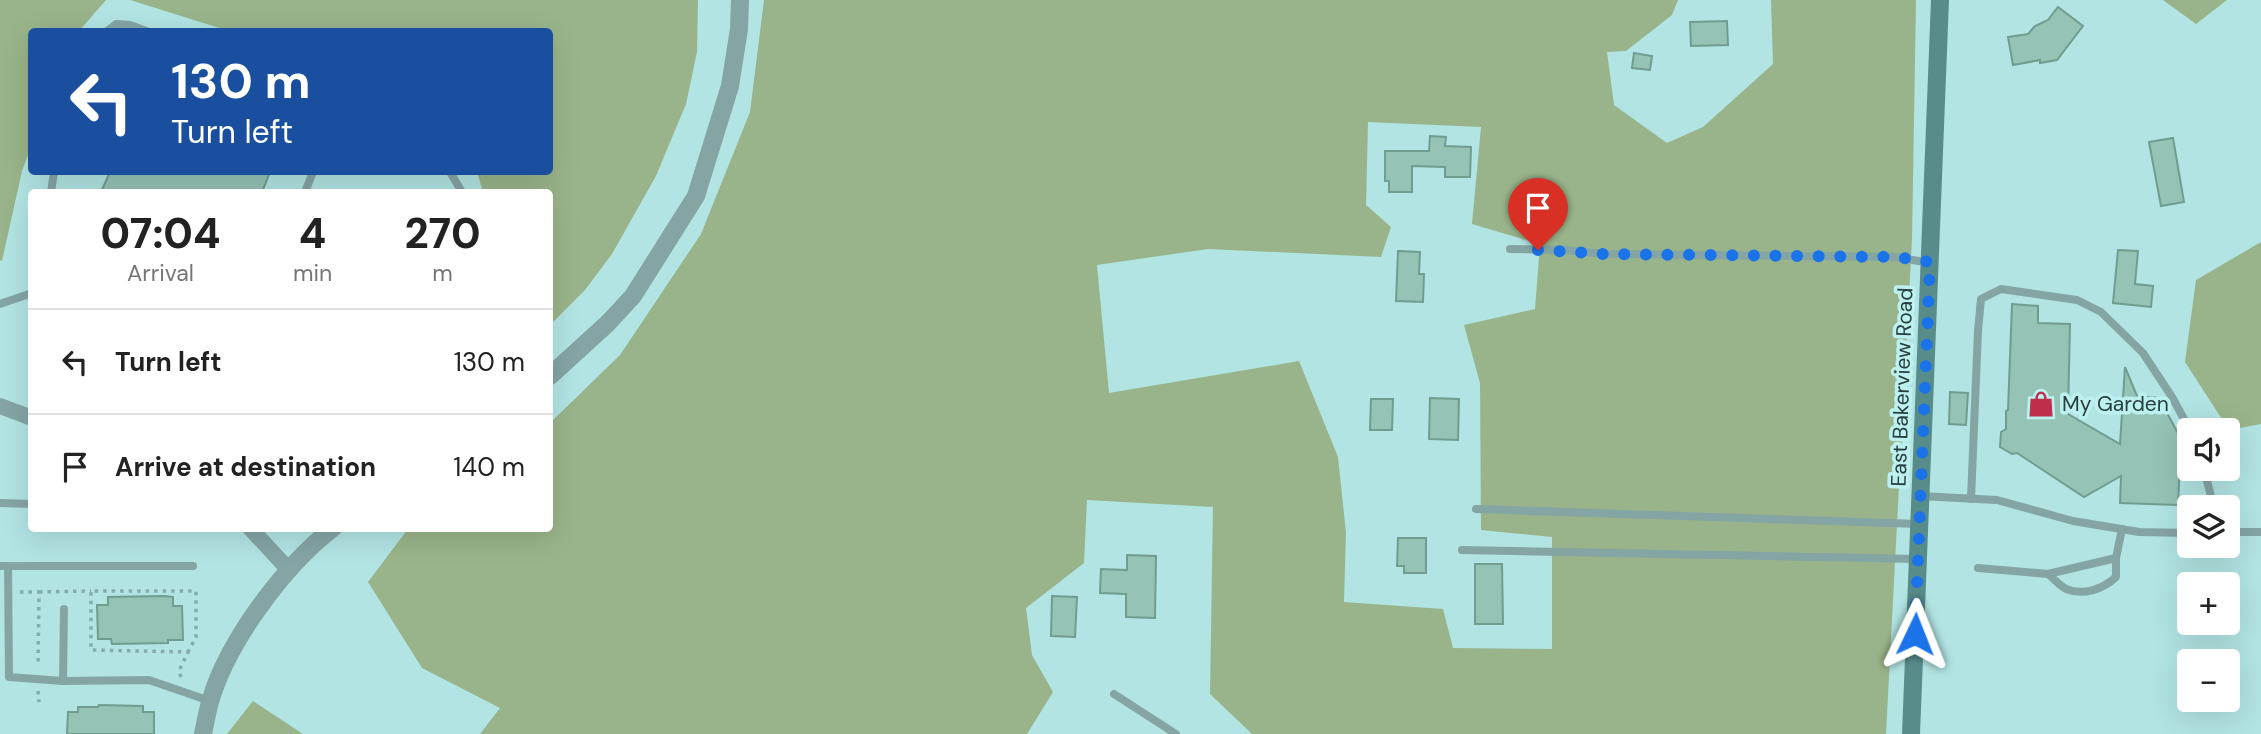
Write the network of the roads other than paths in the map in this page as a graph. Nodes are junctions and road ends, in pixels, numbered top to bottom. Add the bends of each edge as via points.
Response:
1 (740, 0) edge
2 (1940, 0) edge
3 (110, 28) edge
4 (138, 28) edge
5 (1510, 249) dead end
6 (1930, 262) junction
7 (28, 294) edge
8 (0, 304) edge
9 (553, 373) edge
10 (0, 406) edge
11 (28, 416) edge
12 (2183, 418) edge
13 (1920, 496) junction
14 (1971, 499) junction
15 (0, 503) edge
16 (28, 504) edge
17 (1476, 509) dead end
18 (1919, 524) junction
19 (2122, 529) junction
20 (254, 532) edge
21 (328, 532) edge
22 (2261, 532) edge
23 (2177, 533) edge
24 (2240, 533) edge
25 (1462, 550) dead end
26 (2116, 558) junction
27 (1917, 559) junction
28 (4, 566) edge
29 (193, 566) dead end
30 (1978, 568) dead end
31 (288, 569) junction
32 (2048, 574) junction
33 (64, 608) dead end
34 (63, 681) junction
35 (1114, 694) dead end
36 (210, 701) junction
37 (203, 734) edge
38 (1176, 734) edge
39 (1911, 734) edge

1 - 9 street via 730,86 696,196 633,296
2 - 6 main road, East Bakerview Road
3 - 4 lane via 116,23
5 - 6 lane via 1896,257
6 - 13 main road, East Bakerview Road
7 - 8 lane
10 - 11 street
12 - 14 lane via 2143,353 2101,313 2077,300 2001,289 1981,299
13 - 14 lane
13 - 18 main road, East Bakerview Road
14 - 19 lane via 1997,500
15 - 16 lane
17 - 18 lane
18 - 27 main road, East Bakerview Road
19 - 23 lane
19 - 26 lane
20 - 31 street
21 - 31 street
22 - 24 lane
25 - 27 lane
26 - 32 lane
26 - 32 lane via 2116,577 2105,588 2065,589
27 - 39 main road, East Bakerview Road
28 - 29 lane
28 - 34 lane via 9,677
30 - 32 lane
31 - 36 street via 246,628
33 - 34 lane
34 - 36 lane via 149,680
35 - 38 lane
36 - 37 street

